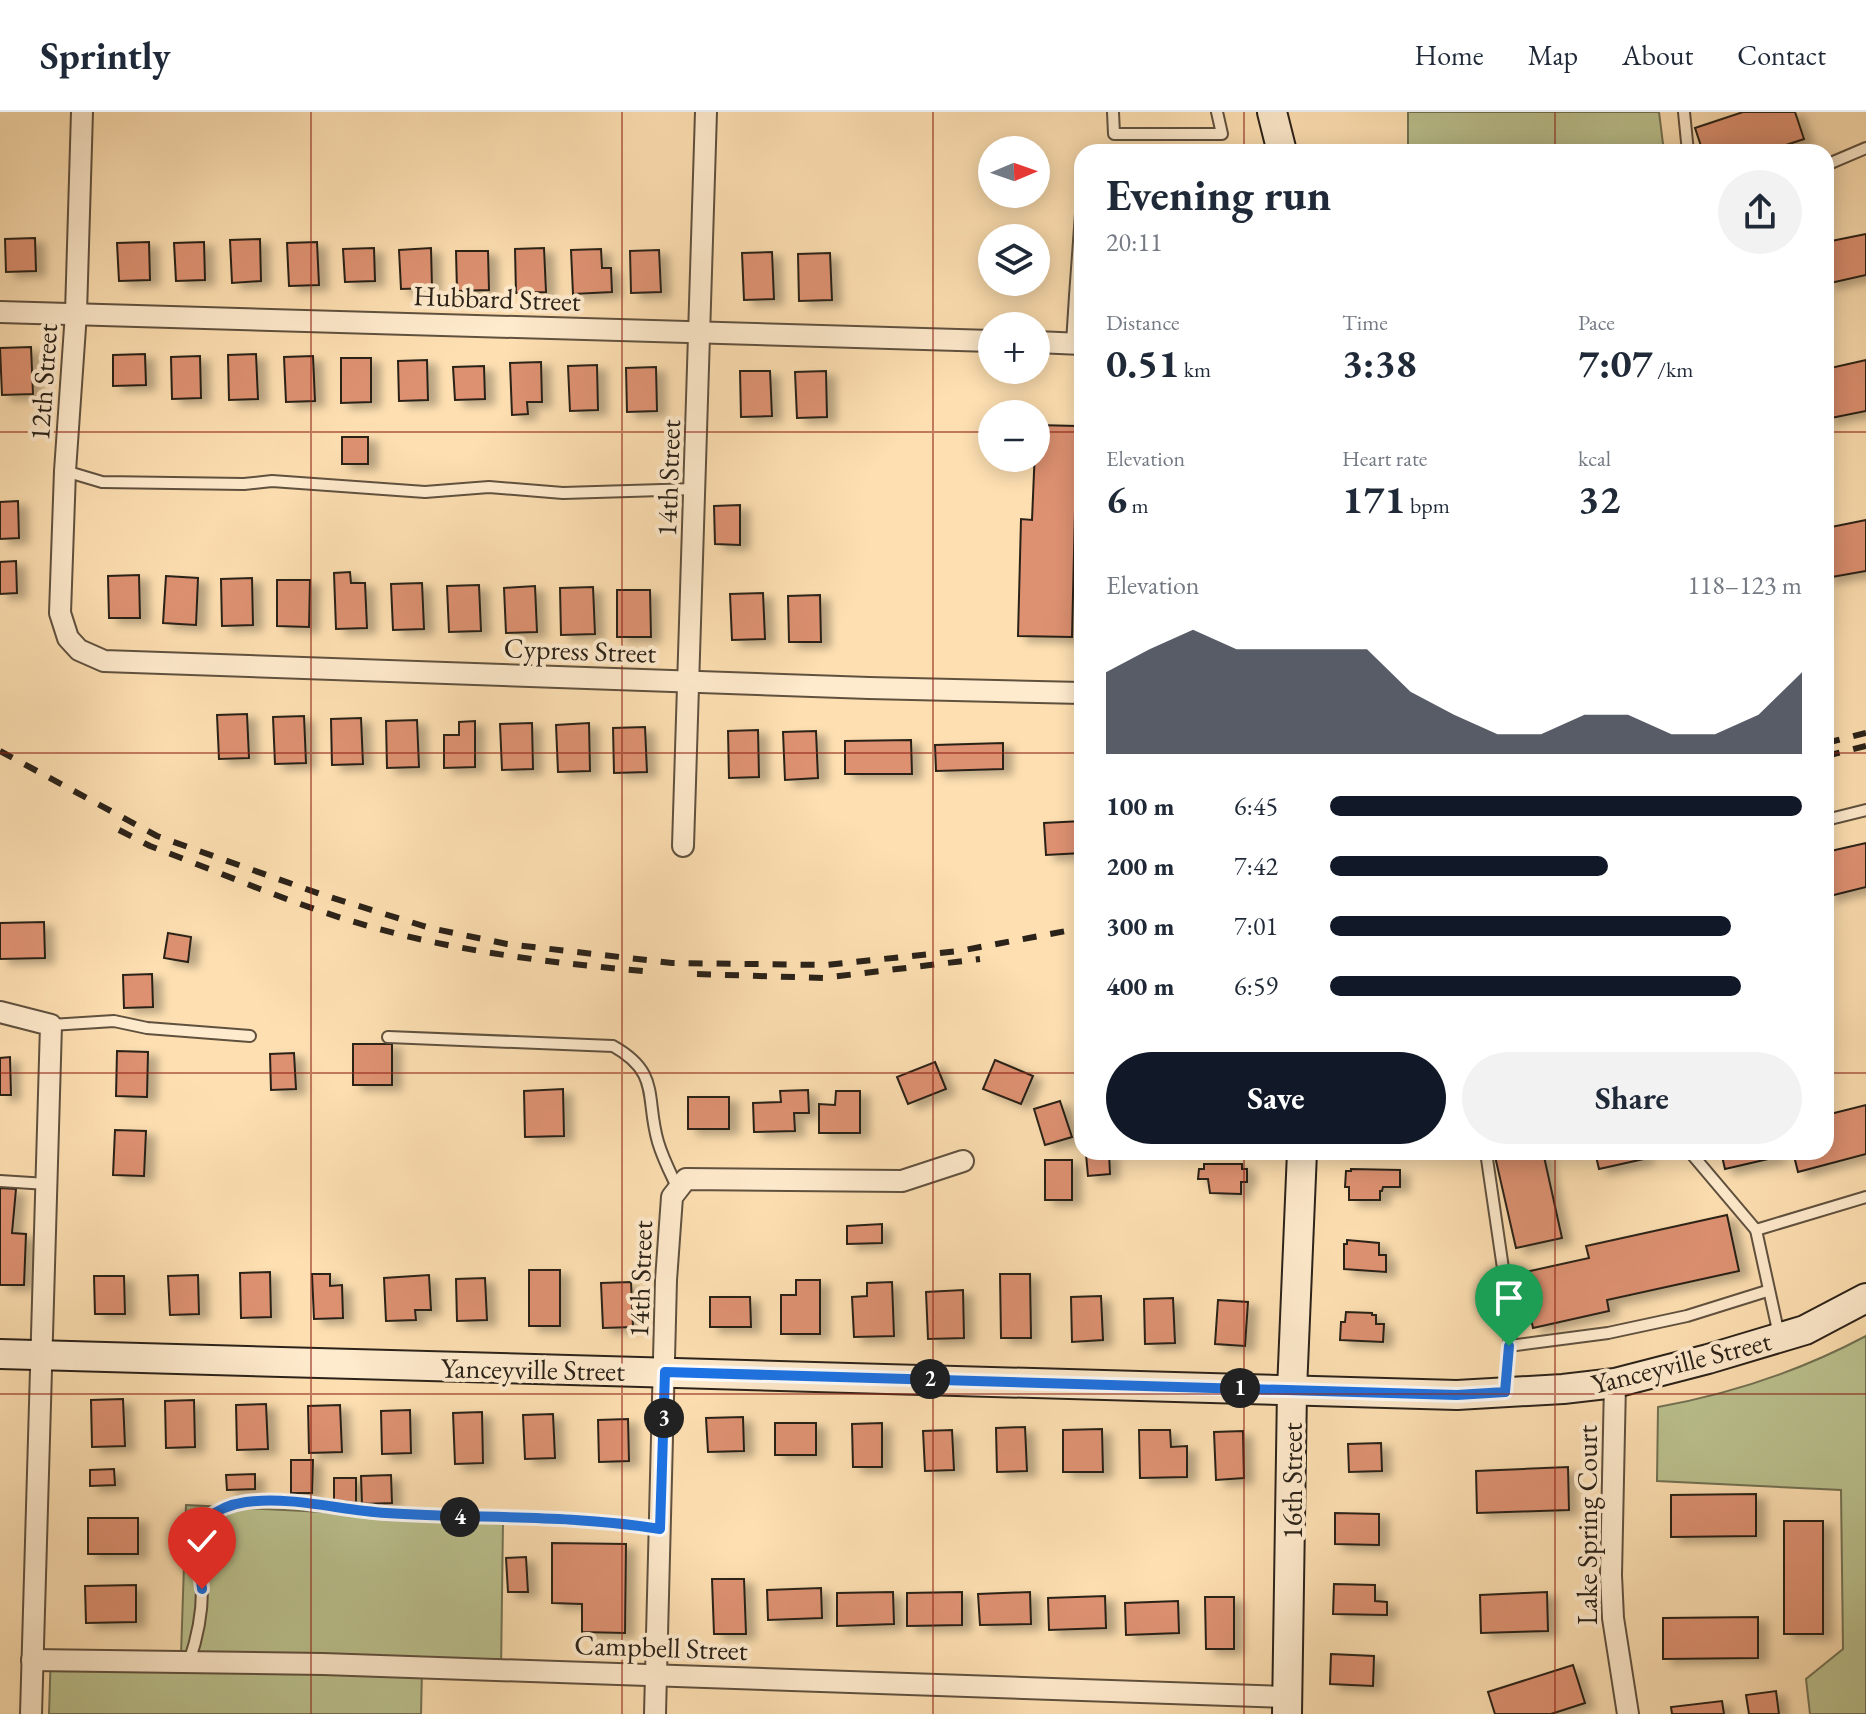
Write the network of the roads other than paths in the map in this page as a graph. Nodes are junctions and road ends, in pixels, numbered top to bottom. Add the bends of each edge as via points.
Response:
1 (82, 112) edge
2 (706, 112) edge
3 (1113, 112) edge
4 (1217, 112) edge
5 (1272, 112) edge
6 (1684, 112) edge
7 (1280, 144) edge
8 (1687, 144) edge
9 (1866, 148) edge
10 (1834, 162) edge
11 (0, 312) edge
12 (76, 313) junction
13 (700, 332) junction
14 (978, 341) edge
15 (1050, 342) edge
16 (1074, 343) edge
17 (65, 471) junction
18 (695, 489) junction
19 (79, 650) joint
20 (690, 682) junction
21 (1074, 693) edge
22 (1866, 810) edge
23 (1834, 818) edge
24 (683, 846) dead end
25 (0, 1012) edge
26 (51, 1025) junction
27 (250, 1036) dead end
28 (388, 1037) dead end
29 (1302, 1160) edge
30 (1487, 1160) edge
31 (1697, 1160) edge
32 (963, 1161) dead end
33 (0, 1181) edge
34 (47, 1184) junction
35 (678, 1189) junction
36 (1866, 1197) edge
37 (1756, 1230) junction
38 (1767, 1291) junction
39 (1866, 1298) edge
40 (1780, 1338) junction
41 (1509, 1346) junction
42 (0, 1354) edge
43 (40, 1355) junction
44 (665, 1372) junction
45 (1615, 1383) junction
46 (1292, 1390) junction
47 (1505, 1392) junction
48 (660, 1529) junction
49 (32, 1660) junction
50 (189, 1662) junction
51 (657, 1674) junction
52 (1288, 1706) edge
53 (31, 1714) edge
54 (655, 1714) edge
55 (1628, 1714) edge

1 - 12 street, 12th Street
2 - 13 street, 14th Street
3 - 4 lane via 1114,134 1222,134
5 - 7 main road
6 - 8 lane
9 - 10 lane
11 - 12 street, Hubbard Street
12 - 13 street, Hubbard Street
12 - 17 street, 12th Street
13 - 14 street, Hubbard Street
13 - 18 street, 14th Street
15 - 16 street
17 - 18 lane via 102,482 272,481 425,492 489,487 563,493
17 - 19 street, 12th Street via 60,613 68,638
18 - 20 street, 14th Street
19 - 20 street, Cypress Street via 104,661
20 - 21 street, Cypress Street
20 - 24 street, 14th Street
22 - 23 lane
25 - 26 street
26 - 27 lane via 114,1021
26 - 34 street
28 - 35 lane via 613,1046 643,1071 658,1141
29 - 46 main road, 16th Street
30 - 41 lane via 1511,1323
31 - 37 lane
32 - 35 street, 14th Street via 902,1181 686,1179
33 - 34 lane
34 - 43 street
35 - 44 street, 14th Street via 672,1197 666,1280
36 - 37 lane
37 - 38 lane
38 - 40 lane
38 - 41 lane via 1608,1333
39 - 40 main road, Yanceyville Street
40 - 45 main road, Yanceyville Street
41 - 47 lane
42 - 43 main road, Yanceyville Street
43 - 44 main road, Yanceyville Street
43 - 49 street
44 - 46 main road, Yanceyville Street
44 - 48 street, 14th Street
45 - 47 main road, Yanceyville Street
45 - 55 street, Lake Spring Court via 1611,1575
46 - 47 main road, Yanceyville Street
46 - 52 main road, 16th Street
48 - 50 lane via 592,1521 382,1513 294,1502 232,1504 205,1520 199,1534 200,1616
48 - 51 street, 14th Street
49 - 50 street, Campbell Street
49 - 53 street
50 - 51 street, Campbell Street
51 - 52 street, Campbell Street
51 - 54 street, 14th Street

